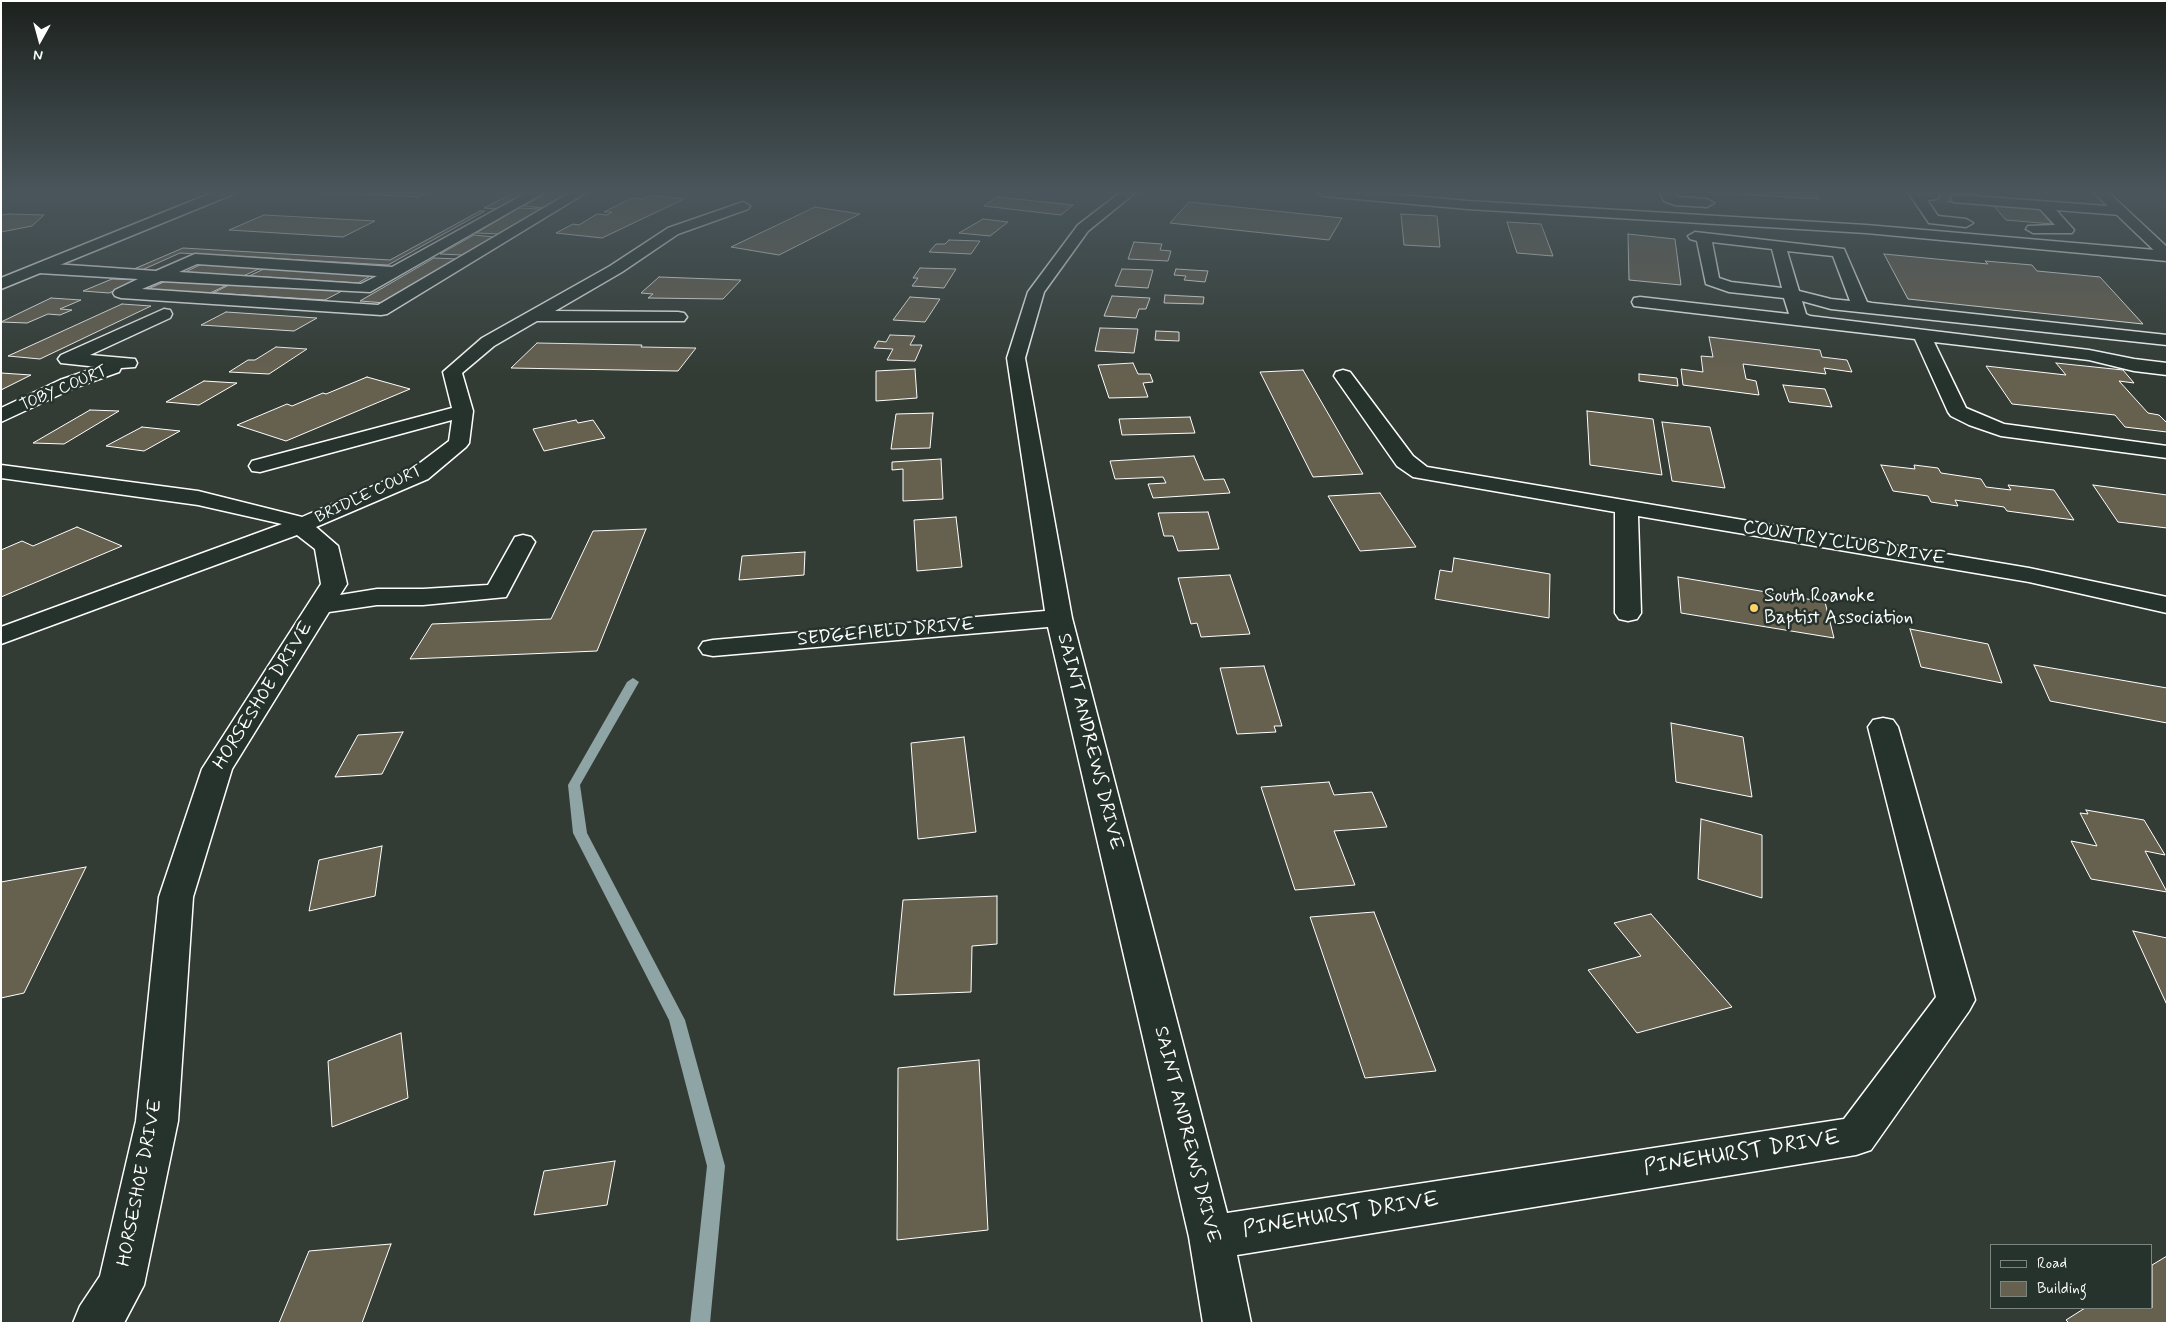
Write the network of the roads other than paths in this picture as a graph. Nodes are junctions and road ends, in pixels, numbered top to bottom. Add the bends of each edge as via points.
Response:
1 (75, 254) edge
2 (428, 254) edge
3 (476, 254) edge
4 (639, 254) edge
5 (1064, 254) edge
6 (1707, 254) edge
7 (1781, 254) edge
8 (1841, 254) edge
9 (2142, 254) edge
10 (2167, 256) edge
11 (40, 268) junction
12 (395, 272) junction
13 (158, 276) junction
14 (1, 284) edge
15 (364, 289) junction
16 (1793, 294) junction
17 (1640, 302) dead end
18 (332, 307) junction
19 (1870, 308) junction
20 (164, 314) dead end
21 (534, 316) junction
22 (678, 317) dead end
23 (1806, 321) junction
24 (1922, 336) junction
25 (2167, 340) edge
26 (2167, 369) edge
27 (1343, 376) dead end
28 (464, 411) junction
29 (1, 416) edge
30 (2167, 452) edge
31 (260, 466) dead end
32 (1, 471) edge
33 (1626, 508) junction
34 (300, 526) junction
35 (523, 542) dead end
36 (2167, 605) edge
37 (320, 606) junction
38 (1628, 613) dead end
39 (1059, 618) junction
40 (12, 631) edge
41 (713, 648) dead end
42 (1, 656) edge
43 (1883, 727) dead end
44 (1211, 1237) junction
45 (97, 1323) edge
46 (1227, 1323) edge

1 - 11 street
2 - 12 street
3 - 18 street via 381,310
4 - 21 street, BRIDLE COURT
5 - 39 street, SAINT ANDREWS DRIVE via 1036,292 1016,358
6 - 16 street via 1712,282
7 - 16 street
8 - 19 street via 1860,305
9 - 10 street
11 - 13 street
11 - 14 street
12 - 13 street via 195,259
12 - 15 street
13 - 15 street
13 - 18 street via 121,293
15 - 18 street
16 - 19 street via 1831,304
16 - 23 street via 1798,317
17 - 23 street
19 - 25 street
20 - 29 street, TOBY COURT via 67,360 128,363 67,384
21 - 22 street
21 - 28 street, BRIDLE COURT via 488,342 452,372
23 - 24 street
24 - 26 street via 2089,355
24 - 30 street via 1958,412 1976,421 2002,430
27 - 33 street, COUNTRY CLUB DRIVE via 1405,461 1421,472
28 - 31 street
28 - 34 street, BRIDLE COURT via 459,444 420,474
32 - 34 street, HORSESHOE DRIVE via 198,498 290,518
33 - 36 street, COUNTRY CLUB DRIVE via 2029,574
33 - 38 street
34 - 37 street, HORSESHOE DRIVE via 326,546 334,584
34 - 40 street, BRIDLE COURT
35 - 37 street via 496,592 377,597
37 - 45 street, HORSESHOE DRIVE via 217,769 176,896 158,1121 121,1285
39 - 41 street, SEDGEFIELD DRIVE
39 - 44 street, SAINT ANDREWS DRIVE
40 - 42 street
43 - 44 street, PINEHURST DRIVE via 1956,1000 1856,1136
44 - 46 street, SAINT ANDREWS DRIVE

